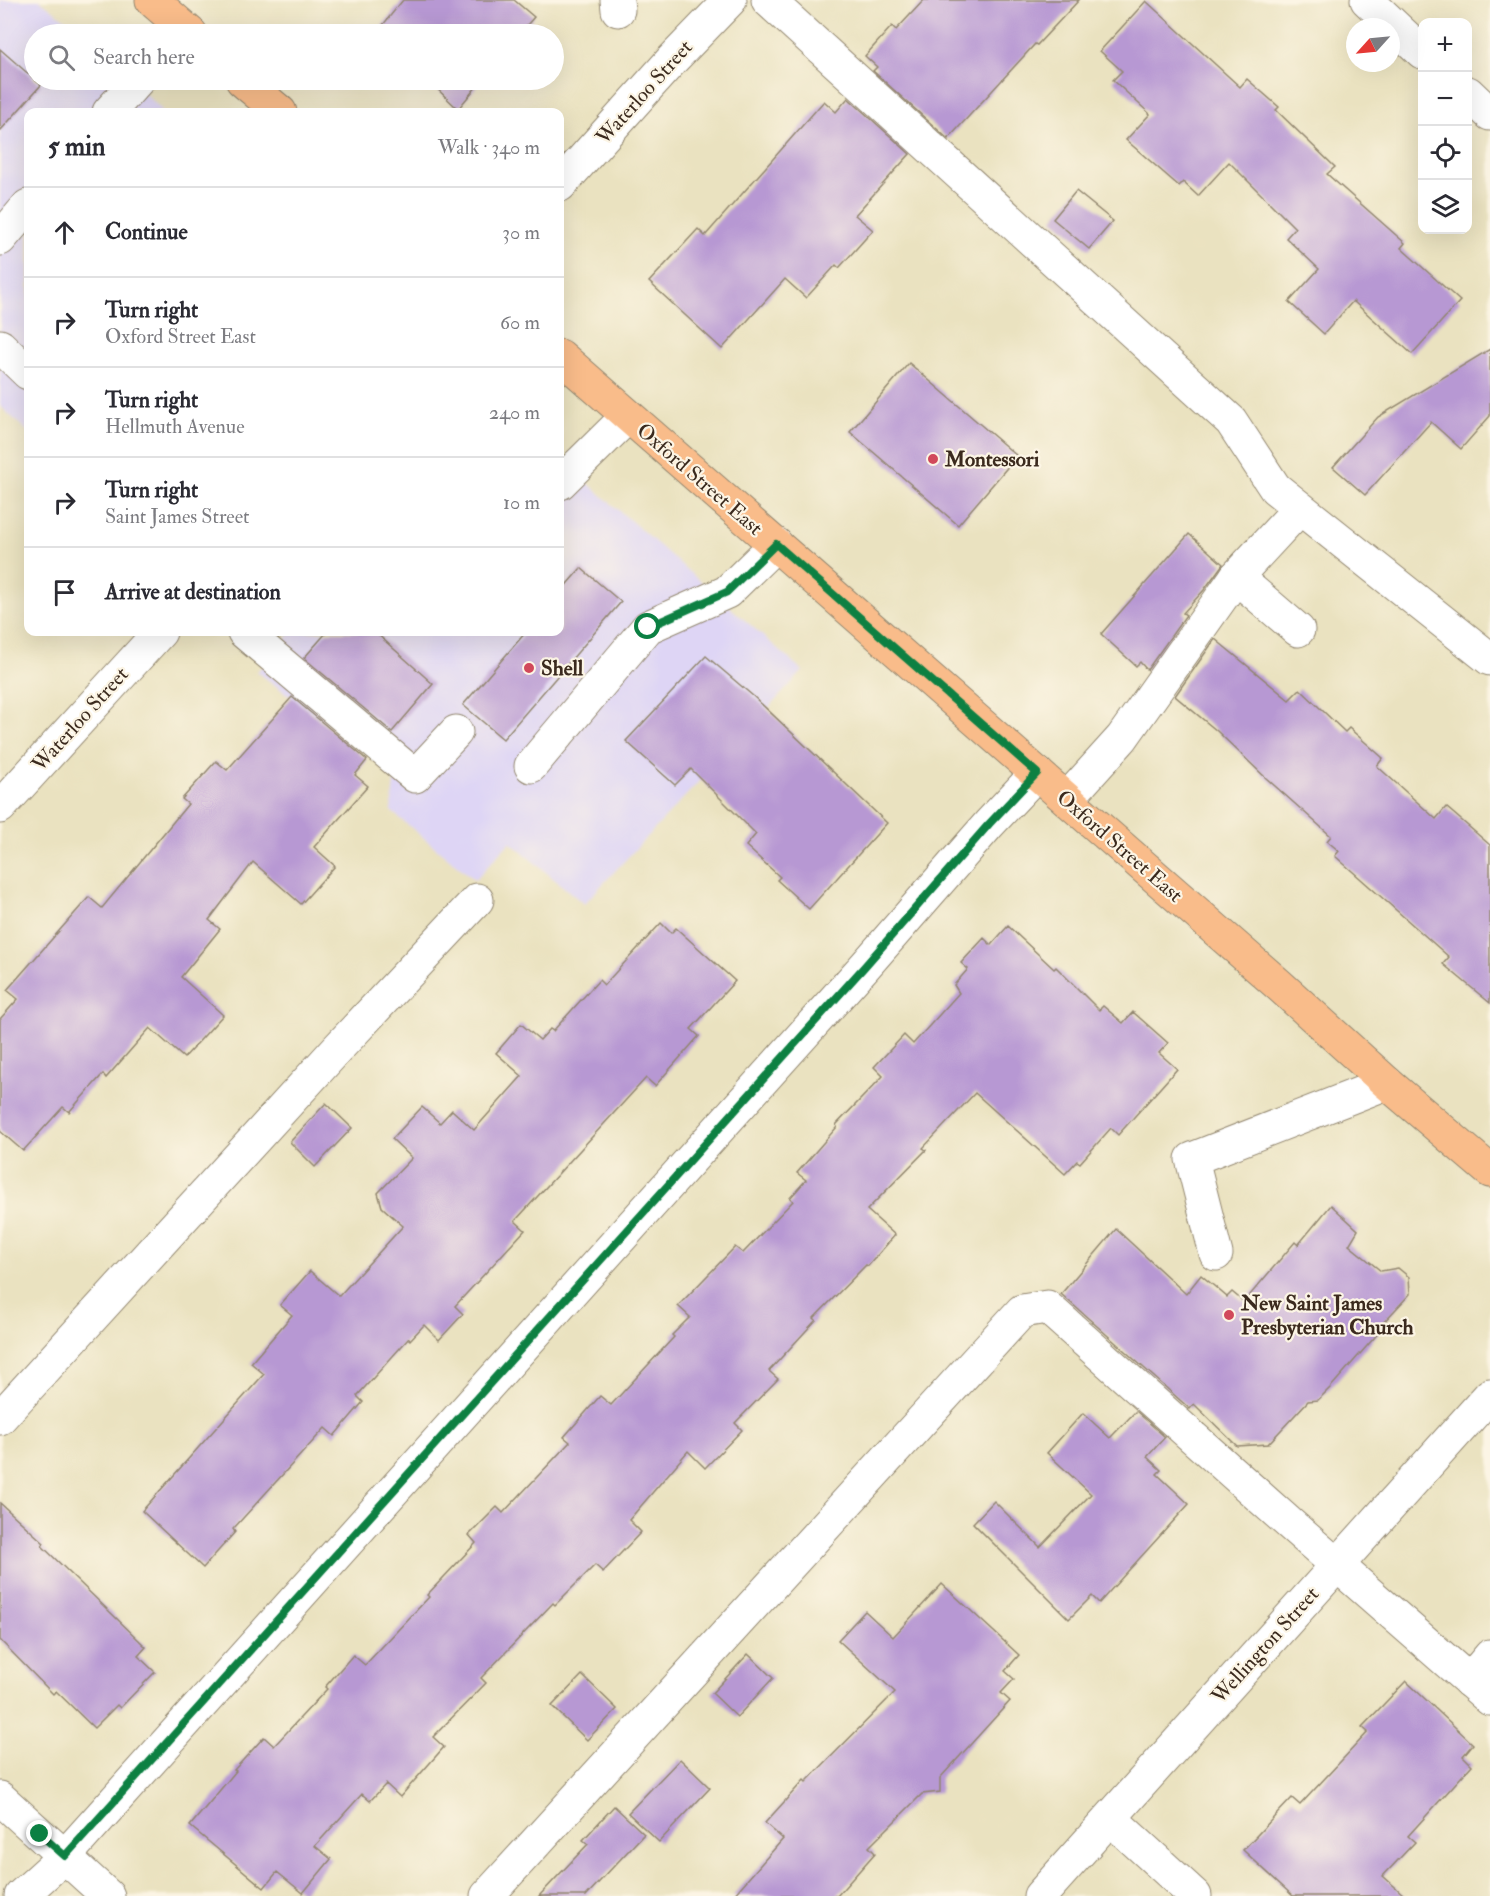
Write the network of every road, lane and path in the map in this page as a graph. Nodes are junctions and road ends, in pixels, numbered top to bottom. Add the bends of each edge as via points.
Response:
1 (152, 0) edge
2 (730, 0) edge
3 (768, 0) edge
4 (1367, 0) edge
5 (177, 24) edge
6 (1418, 48) edge
7 (129, 90) edge
8 (254, 90) edge
9 (1472, 98) edge
10 (113, 108) edge
11 (275, 108) edge
12 (1490, 114) edge
13 (564, 181) edge
14 (24, 211) edge
15 (0, 238) edge
16 (0, 346) edge
17 (564, 360) edge
18 (24, 369) edge
19 (628, 416) junction
20 (564, 479) edge
21 (1299, 508) junction
22 (776, 544) junction
23 (1236, 577) junction
24 (1298, 630) dead end
25 (156, 636) edge
26 (249, 636) edge
27 (1490, 659) edge
28 (456, 732) dead end
29 (531, 766) dead end
30 (1037, 773) junction
31 (1067, 799) junction
32 (0, 807) edge
33 (477, 900) dead end
34 (1387, 1083) junction
35 (1490, 1171) edge
36 (1216, 1254) dead end
37 (1490, 1395) edge
38 (0, 1418) edge
39 (1336, 1565) junction
40 (1490, 1656) edge
41 (1480, 1690) edge
42 (0, 1798) edge
43 (1111, 1819) junction
44 (65, 1856) junction
45 (21, 1896) edge
46 (108, 1896) edge
47 (487, 1896) edge
48 (1040, 1896) edge
49 (1195, 1896) edge

1 - 5 main road
2 - 13 street, Waterloo Street
3 - 21 street via 1232,421 1275,488
4 - 6 street
7 - 10 street
8 - 11 main road
9 - 12 street
14 - 15 street
16 - 18 street
17 - 19 main road, Oxford Street East
19 - 20 street
19 - 22 main road, Oxford Street East
21 - 23 street
21 - 27 street
22 - 29 street via 727,592 648,627
22 - 30 main road, Oxford Street East
23 - 24 street
23 - 31 street via 1122,738
25 - 32 street, Waterloo Street
26 - 28 street via 415,777
30 - 31 main road, Oxford Street East
30 - 44 street
31 - 34 main road, Oxford Street East
33 - 38 street
34 - 35 main road, Oxford Street East
34 - 36 street via 1192,1159
37 - 39 street, Wellington Street
39 - 41 street
39 - 43 street, Wellington Street
39 - 47 street via 1047,1307 1022,1311
40 - 41 street
42 - 44 street
43 - 48 street, Wellington Street
43 - 49 street
44 - 45 street
44 - 46 street

